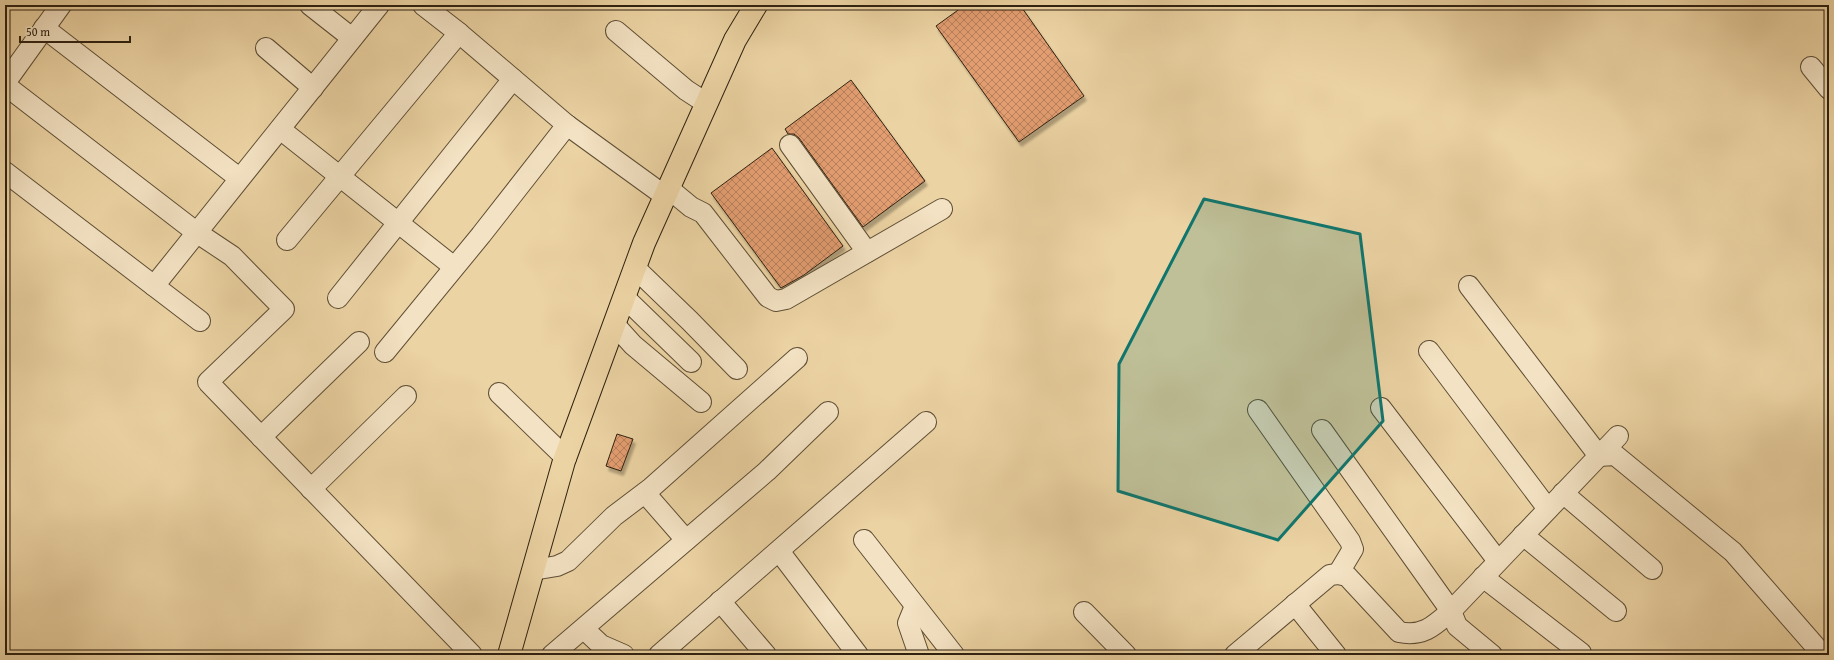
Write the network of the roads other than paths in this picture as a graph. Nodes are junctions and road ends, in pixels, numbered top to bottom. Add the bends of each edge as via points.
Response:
1 (61, 5) edge
2 (310, 5) edge
3 (379, 5) edge
4 (422, 5) edge
5 (756, 5) edge
6 (44, 28) junction
7 (616, 30) dead end
8 (459, 33) junction
9 (352, 38) junction
10 (266, 48) dead end
11 (1811, 67) dead end
12 (513, 79) junction
13 (5, 84) edge
14 (313, 88) junction
15 (1829, 88) edge
16 (706, 103) junction
17 (567, 125) junction
18 (280, 129) junction
19 (790, 145) dead end
20 (5, 172) edge
21 (239, 178) junction
22 (341, 178) junction
23 (667, 192) junction
24 (942, 208) dead end
25 (397, 223) junction
26 (196, 232) junction
27 (287, 240) dead end
28 (867, 252) junction
29 (454, 268) junction
30 (634, 268) junction
31 (154, 286) junction
32 (1469, 286) dead end
33 (624, 297) junction
34 (338, 298) dead end
35 (200, 321) dead end
36 (614, 324) junction
37 (359, 342) dead end
38 (1429, 351) dead end
39 (385, 352) dead end
40 (797, 358) dead end
41 (691, 362) dead end
42 (737, 370) dead end
43 (499, 393) dead end
44 (406, 396) dead end
45 (701, 402) dead end
46 (1381, 408) dead end
47 (1258, 410) dead end
48 (828, 412) dead end
49 (926, 422) dead end
50 (1322, 430) dead end
51 (1618, 436) dead end
52 (261, 437) junction
53 (1599, 456) junction
54 (566, 458) junction
55 (311, 488) junction
56 (645, 493) junction
57 (1563, 493) junction
58 (1548, 509) junction
59 (1523, 535) junction
60 (686, 540) junction
61 (864, 540) dead end
62 (779, 551) junction
63 (1498, 561) junction
64 (1652, 569) dead end
65 (533, 570) junction
66 (1338, 574) junction
67 (1483, 577) junction
68 (720, 601) junction
69 (1295, 604) junction
70 (916, 606) junction
71 (1451, 611) junction
72 (1616, 611) dead end
73 (1084, 612) dead end
74 (584, 629) junction
75 (666, 653) edge
76 (1581, 653) dead end
77 (472, 655) edge
78 (509, 655) edge
79 (552, 655) edge
80 (624, 655) edge
81 (766, 655) edge
82 (858, 655) edge
83 (919, 655) edge
84 (954, 655) edge
85 (1126, 655) edge
86 (1235, 655) edge
87 (1336, 655) edge
88 (1492, 655) edge
89 (1823, 655) edge

1 - 6 street
2 - 9 street
3 - 9 street
4 - 8 street
5 - 16 main road via 735,40
6 - 13 street
6 - 21 street
7 - 16 street via 686,90
8 - 12 street
8 - 22 street
9 - 14 street
10 - 14 street
11 - 15 street
12 - 17 street
12 - 25 street
13 - 26 street
14 - 18 street
16 - 23 main road
17 - 23 street
17 - 29 street
18 - 21 street
18 - 22 street
19 - 28 street
20 - 31 street
21 - 26 street
22 - 25 street
22 - 27 street
23 - 28 street via 703,213 768,297 776,301 786,299
23 - 30 main road
24 - 28 street
25 - 29 street
25 - 34 street
26 - 31 street
26 - 52 street via 232,256 284,308 208,382
29 - 39 street
30 - 33 main road
30 - 42 street
31 - 35 street
32 - 53 street
33 - 36 main road
33 - 41 street
36 - 45 street via 633,345
36 - 54 main road
37 - 52 street
38 - 58 street
40 - 56 street
43 - 54 street
44 - 55 street
46 - 63 street
47 - 66 street via 1350,541 1353,549
48 - 60 street via 786,454
49 - 62 street
50 - 71 street
51 - 53 street
52 - 55 street
53 - 57 street
53 - 89 street via 1615,455 1733,552
54 - 65 main road
55 - 77 street
56 - 60 street
56 - 65 street via 614,516 568,560 557,566
57 - 58 street
57 - 64 street
58 - 59 street
59 - 63 street
59 - 72 street
60 - 74 street
61 - 70 street
62 - 68 street
62 - 82 street
63 - 67 street
65 - 78 main road
66 - 69 street via 1330,575
66 - 71 street via 1347,576 1399,632 1422,633
67 - 71 street
67 - 76 street
68 - 75 street
68 - 81 street
69 - 86 street
69 - 87 street
70 - 83 street via 908,623
70 - 84 street
71 - 88 street via 1457,626
73 - 85 street
74 - 79 street
74 - 80 street via 601,645

